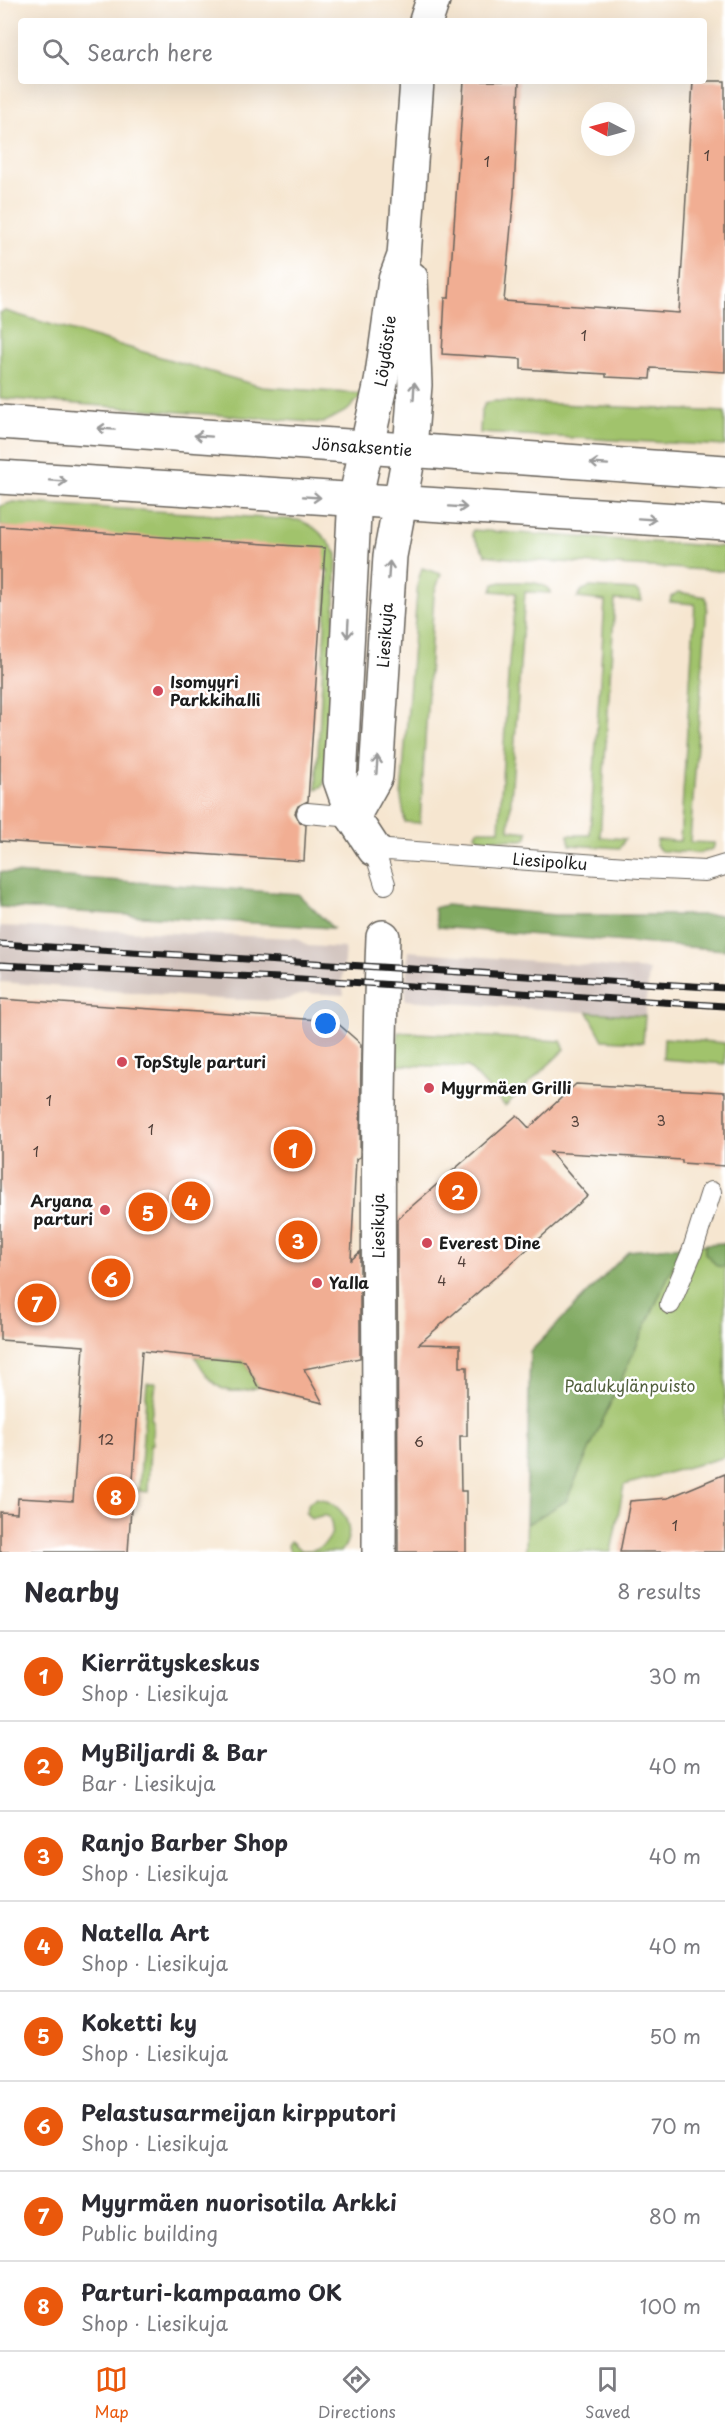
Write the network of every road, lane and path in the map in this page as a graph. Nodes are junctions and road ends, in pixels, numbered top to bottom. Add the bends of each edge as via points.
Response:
1 (433, 0) edge
2 (427, 18) edge
3 (417, 84) edge
4 (404, 256) junction
5 (0, 422) edge
6 (366, 446) junction
7 (410, 449) junction
8 (725, 472) edge
9 (0, 477) edge
10 (355, 500) junction
11 (399, 503) junction
12 (725, 523) edge
13 (307, 813) dead end
14 (353, 817) junction
15 (374, 849) junction
16 (725, 865) edge
17 (385, 884) dead end
18 (383, 937) dead end
19 (711, 1192) dead end
20 (670, 1304) dead end
21 (379, 1552) edge

1 - 2 street
3 - 4 street, Löydöstie
4 - 6 street, Löydöstie via 395,280 381,382
7 -> 4 street, Löydöstie via 414,373 411,277
6 -> 5 street, Jönsaksentie
6 - 7 street, Jönsaksentie
6 - 10 street
8 -> 7 street, Jönsaksentie
7 - 11 street, Liesikuja
9 -> 10 street
10 - 11 street
10 -> 14 street via 340,780
11 -> 12 street
14 -> 11 street, Liesikuja via 376,776 390,556
13 - 14 lane
14 - 15 street
15 - 16 lane, Liesipolku via 705,871
15 - 17 lane
18 - 21 street, Liesikuja
19 - 20 lane

